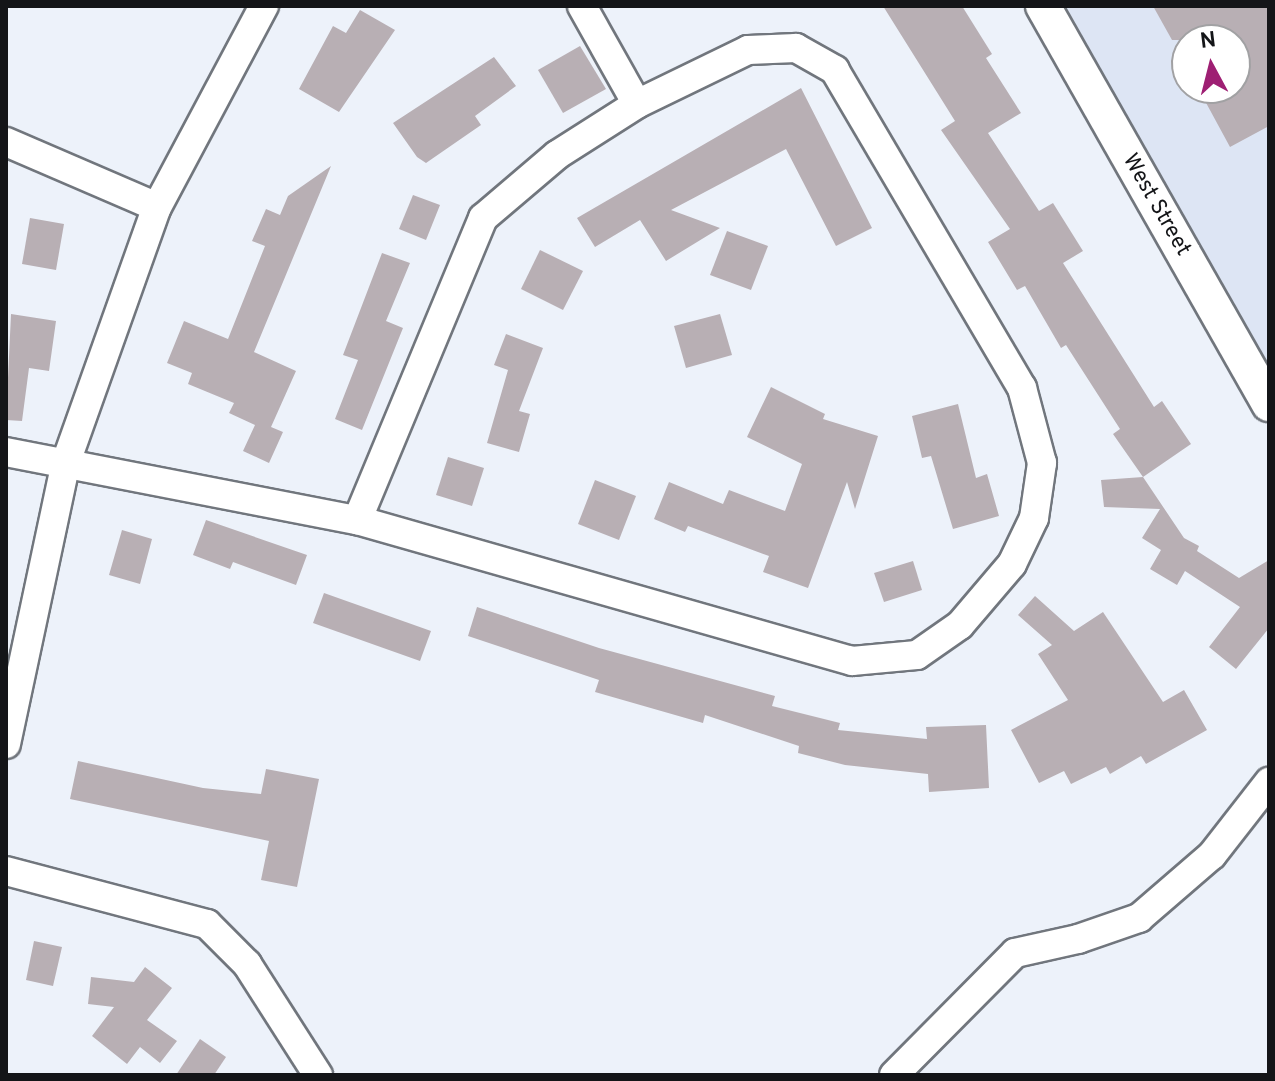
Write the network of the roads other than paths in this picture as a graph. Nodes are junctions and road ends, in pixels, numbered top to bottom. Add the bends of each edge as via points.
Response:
1 (264, 6) edge
2 (582, 6) edge
3 (1043, 6) edge
4 (637, 104) junction
5 (6, 142) edge
6 (157, 207) junction
7 (1269, 404) edge
8 (6, 452) edge
9 (66, 462) junction
10 (357, 520) junction
11 (6, 744) edge
12 (1269, 782) edge
13 (6, 871) edge
14 (318, 1075) edge
15 (894, 1075) edge

1 - 6 street
2 - 4 street
3 - 7 street, West Street
4 - 10 street via 557,155 483,218
4 - 10 street via 748,50 796,48 835,70 1022,388 1042,463 1034,518 1012,564 960,625 917,655 852,661
5 - 6 street
6 - 9 street
8 - 9 street
9 - 10 street
9 - 11 street
12 - 15 street via 1212,855 1139,918 1015,953
13 - 14 street via 207,924 247,964

